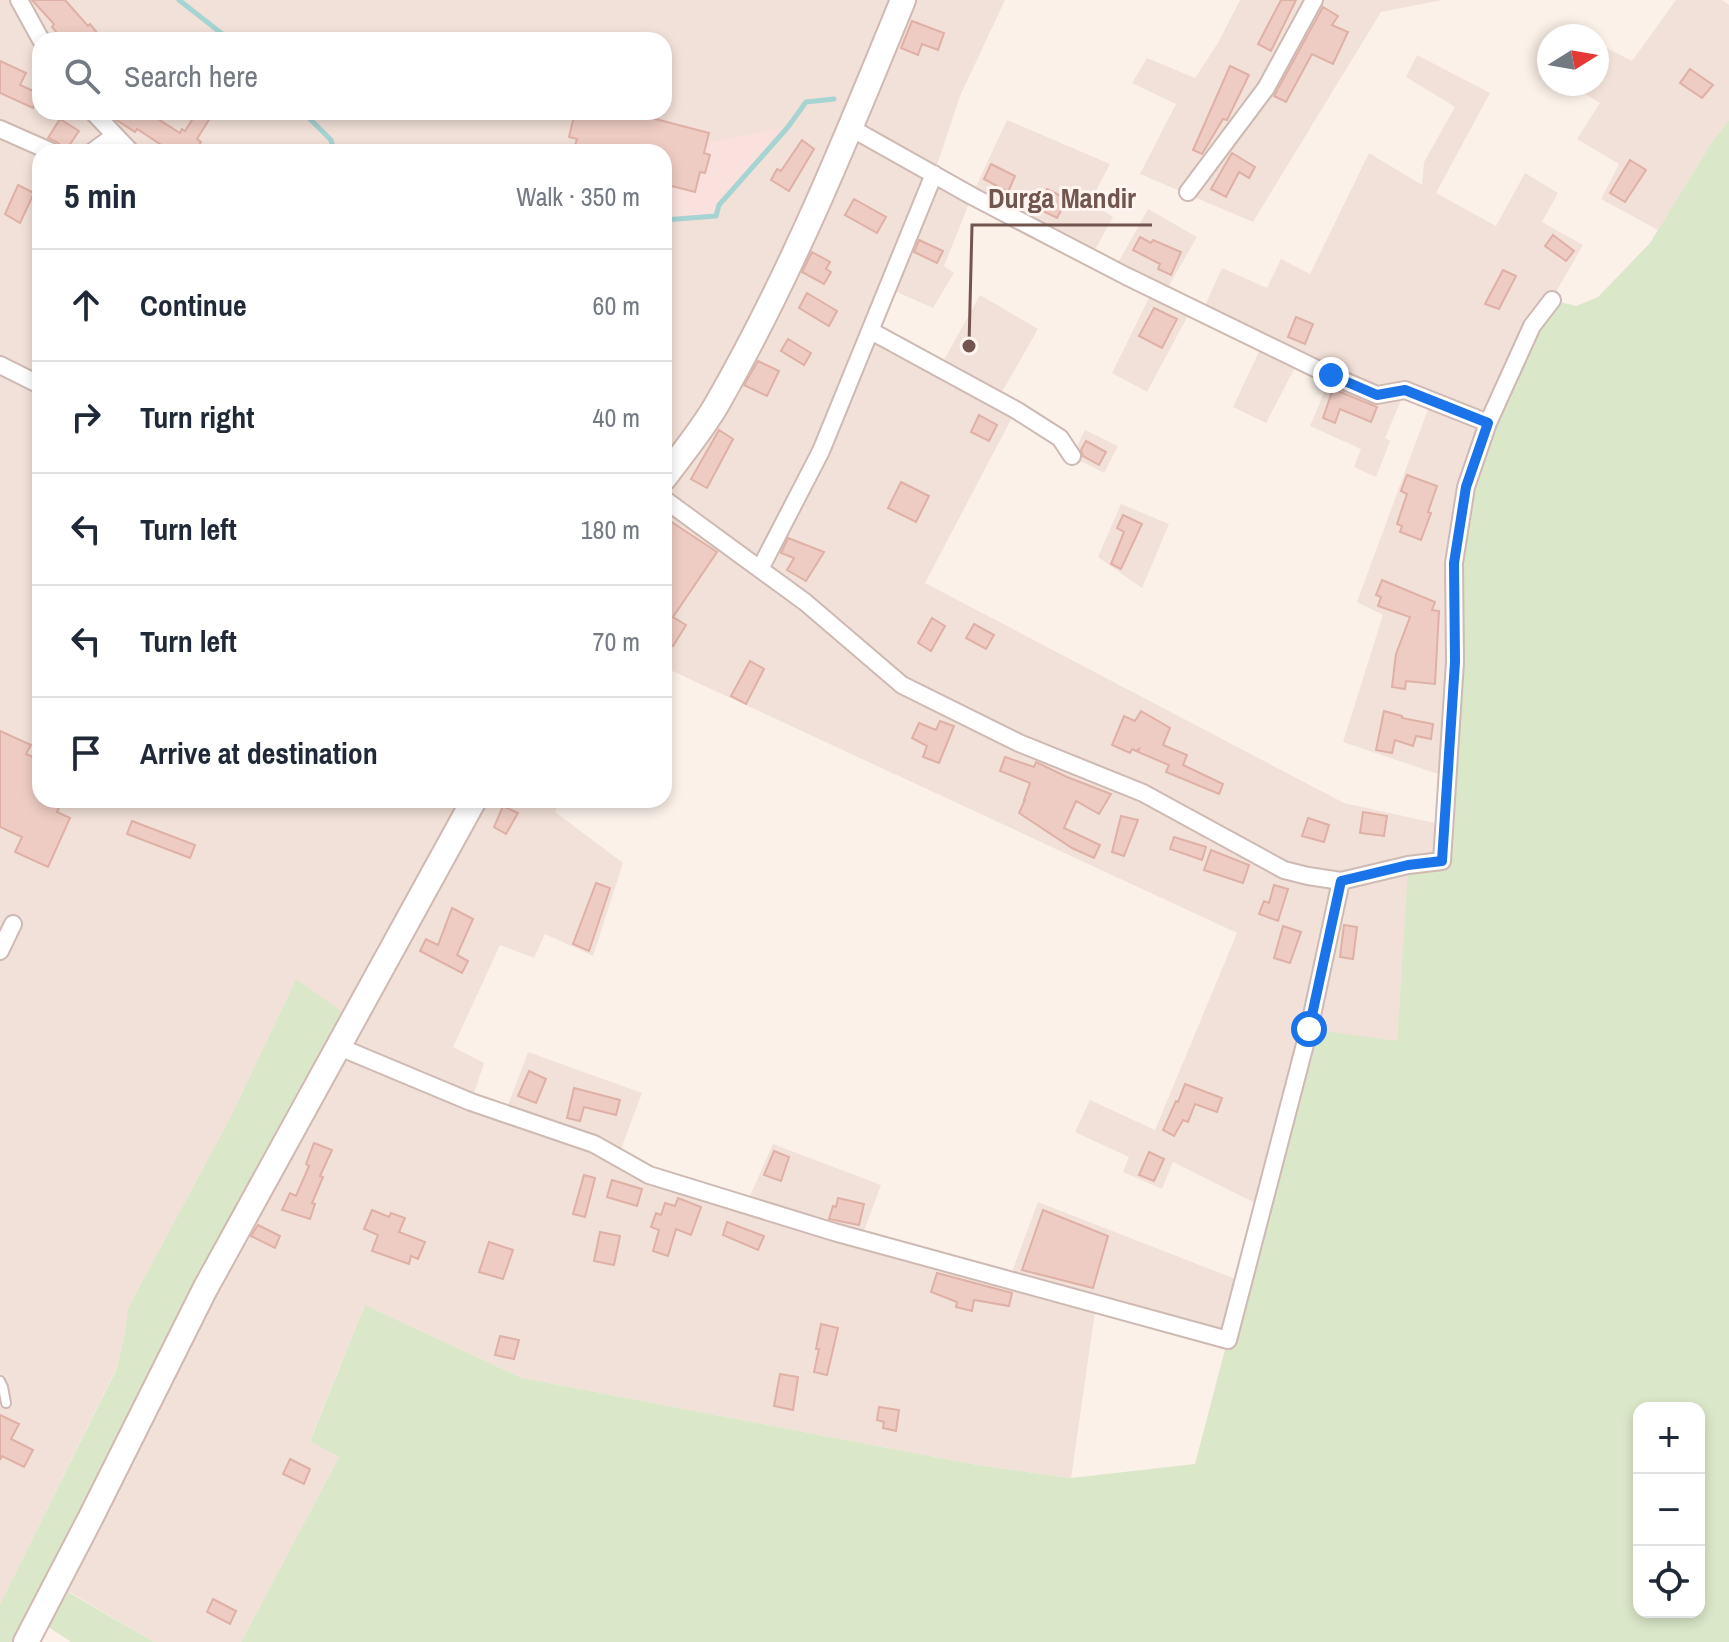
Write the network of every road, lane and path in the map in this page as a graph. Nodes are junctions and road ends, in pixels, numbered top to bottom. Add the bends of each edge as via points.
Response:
1 (19, 0) edge
2 (903, 0) edge
3 (1314, 0) edge
4 (37, 32) edge
5 (101, 120) edge
6 (851, 128) junction
7 (0, 129) edge
8 (115, 135) junction
9 (34, 144) edge
10 (103, 144) edge
11 (123, 144) edge
12 (934, 174) junction
13 (1188, 192) dead end
14 (1552, 300) dead end
15 (871, 331) junction
16 (0, 365) edge
17 (32, 381) edge
18 (1488, 423) junction
19 (1072, 456) dead end
20 (672, 467) edge
21 (672, 505) edge
22 (760, 569) junction
23 (470, 808) edge
24 (1341, 881) junction
25 (13, 924) dead end
26 (0, 951) edge
27 (337, 1046) junction
28 (0, 1381) edge
29 (6, 1403) dead end
30 (26, 1642) edge

1 - 4 street
2 - 6 main road
3 - 13 street via 1266,88
5 - 8 street
6 - 12 street
6 - 20 main road via 776,293 716,406
7 - 9 street
8 - 10 street
8 - 11 street
12 - 15 street
12 - 18 street via 1319,370 1377,395 1405,390
14 - 18 street via 1532,326
15 - 19 street via 1016,410 1060,438
15 - 22 street via 821,451
16 - 17 street
18 - 24 street via 1466,487 1454,563 1455,662 1442,861
21 - 22 street
22 - 24 street via 902,685 1019,743 1143,793 1284,870
23 - 27 main road
24 - 27 street via 1309,1029 1228,1340 834,1232 649,1175 594,1144 471,1102
25 - 26 street
27 - 30 main road via 205,1289
28 - 29 lane

